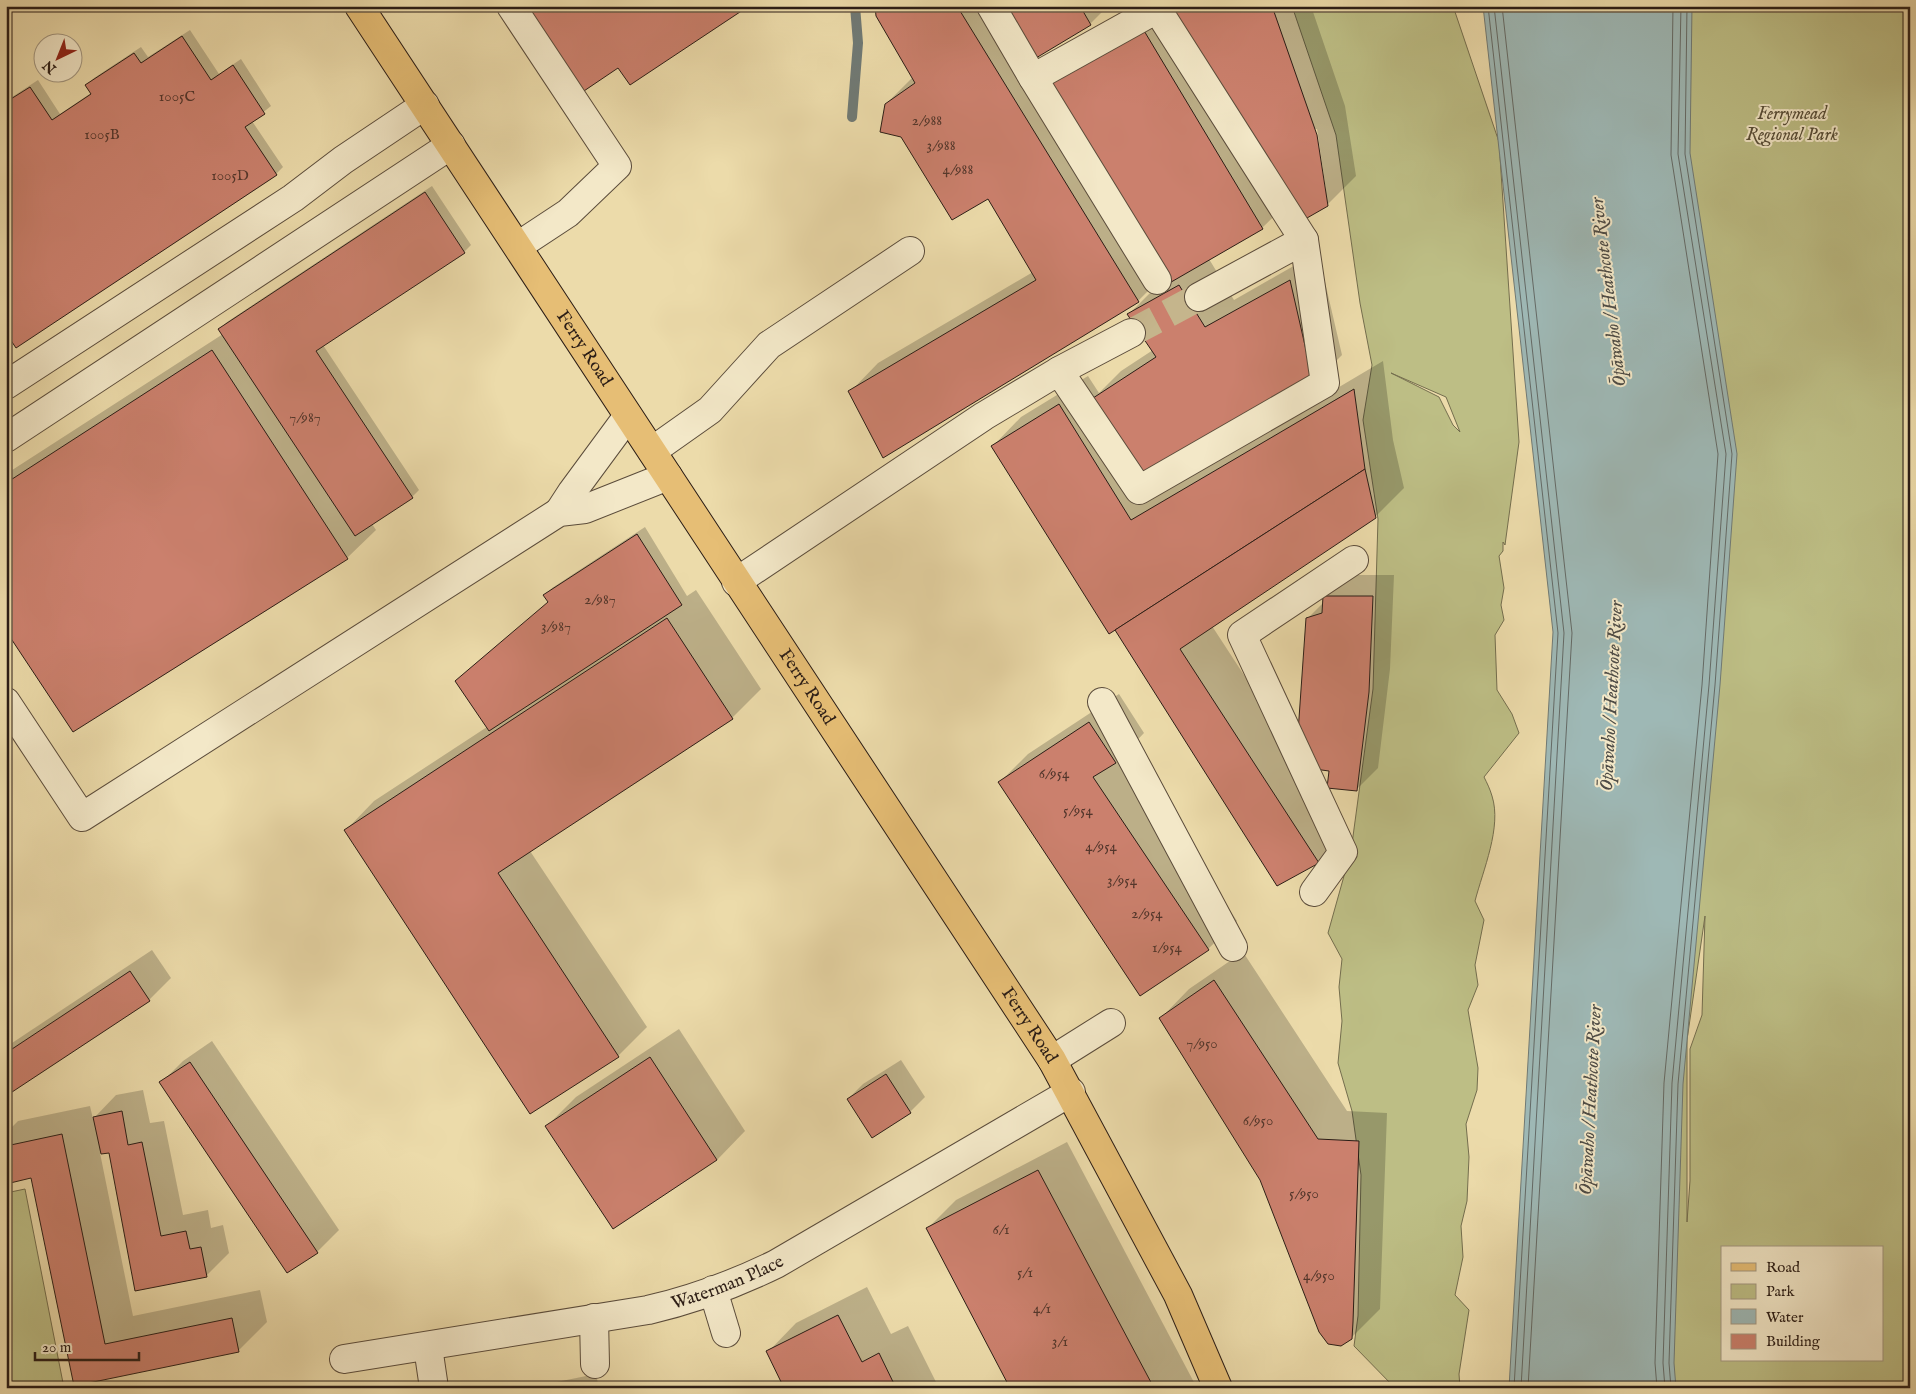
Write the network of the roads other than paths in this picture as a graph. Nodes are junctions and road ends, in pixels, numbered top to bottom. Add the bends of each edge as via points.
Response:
1 (359, 6) edge
2 (511, 6) edge
3 (991, 6) edge
4 (1033, 78) junction
5 (424, 105) junction
6 (451, 145) junction
7 (1304, 240) junction
8 (518, 246) junction
9 (910, 251) dead end
10 (1157, 280) dead end
11 (1199, 296) tunnel mouth
12 (1131, 333) tunnel mouth
13 (1059, 371) junction
14 (6, 385) edge
15 (628, 416) junction
16 (6, 438) edge
17 (652, 451) junction
18 (668, 476) junction
19 (559, 512) junction
20 (1354, 560) dead end
21 (736, 582) junction
22 (6, 702) edge
23 (1102, 702) dead end
24 (1314, 892) dead end
25 (1233, 946) dead end
26 (1112, 1023) dead end
27 (1052, 1060) junction
28 (1071, 1092) junction
29 (713, 1290) junction
30 (594, 1318) junction
31 (726, 1333) dead end
32 (428, 1347) junction
33 (344, 1359) dead end
34 (595, 1364) dead end
35 (434, 1388) edge
36 (1218, 1388) edge

1 - 5 main road, Ferry Road
2 - 8 street via 617,166 568,213
3 - 4 street
4 - 7 street via 1157,8
4 - 10 street
5 - 6 main road, Ferry Road
5 - 14 street via 293,198
6 - 8 main road, Ferry Road
6 - 16 street
7 - 11 street
7 - 13 street via 1325,383 1139,490
8 - 15 main road, Ferry Road
9 - 17 street via 769,345 710,410
12 - 13 street
13 - 21 street via 984,416
15 - 17 main road, Ferry Road
15 - 19 street
17 - 18 main road, Ferry Road
18 - 19 street via 585,509
18 - 21 main road, Ferry Road
19 - 22 street via 82,817
20 - 24 street via 1242,635 1343,852
21 - 27 main road, Ferry Road
23 - 25 street
26 - 27 street
27 - 28 main road, Ferry Road
28 - 29 street, Waterman Place via 792,1255 752,1276
28 - 36 main road, Ferry Road via 1178,1295
29 - 30 street, Waterman Place via 668,1306
29 - 31 street
30 - 32 street, Waterman Place
30 - 34 street
32 - 33 street, Waterman Place
32 - 35 street

